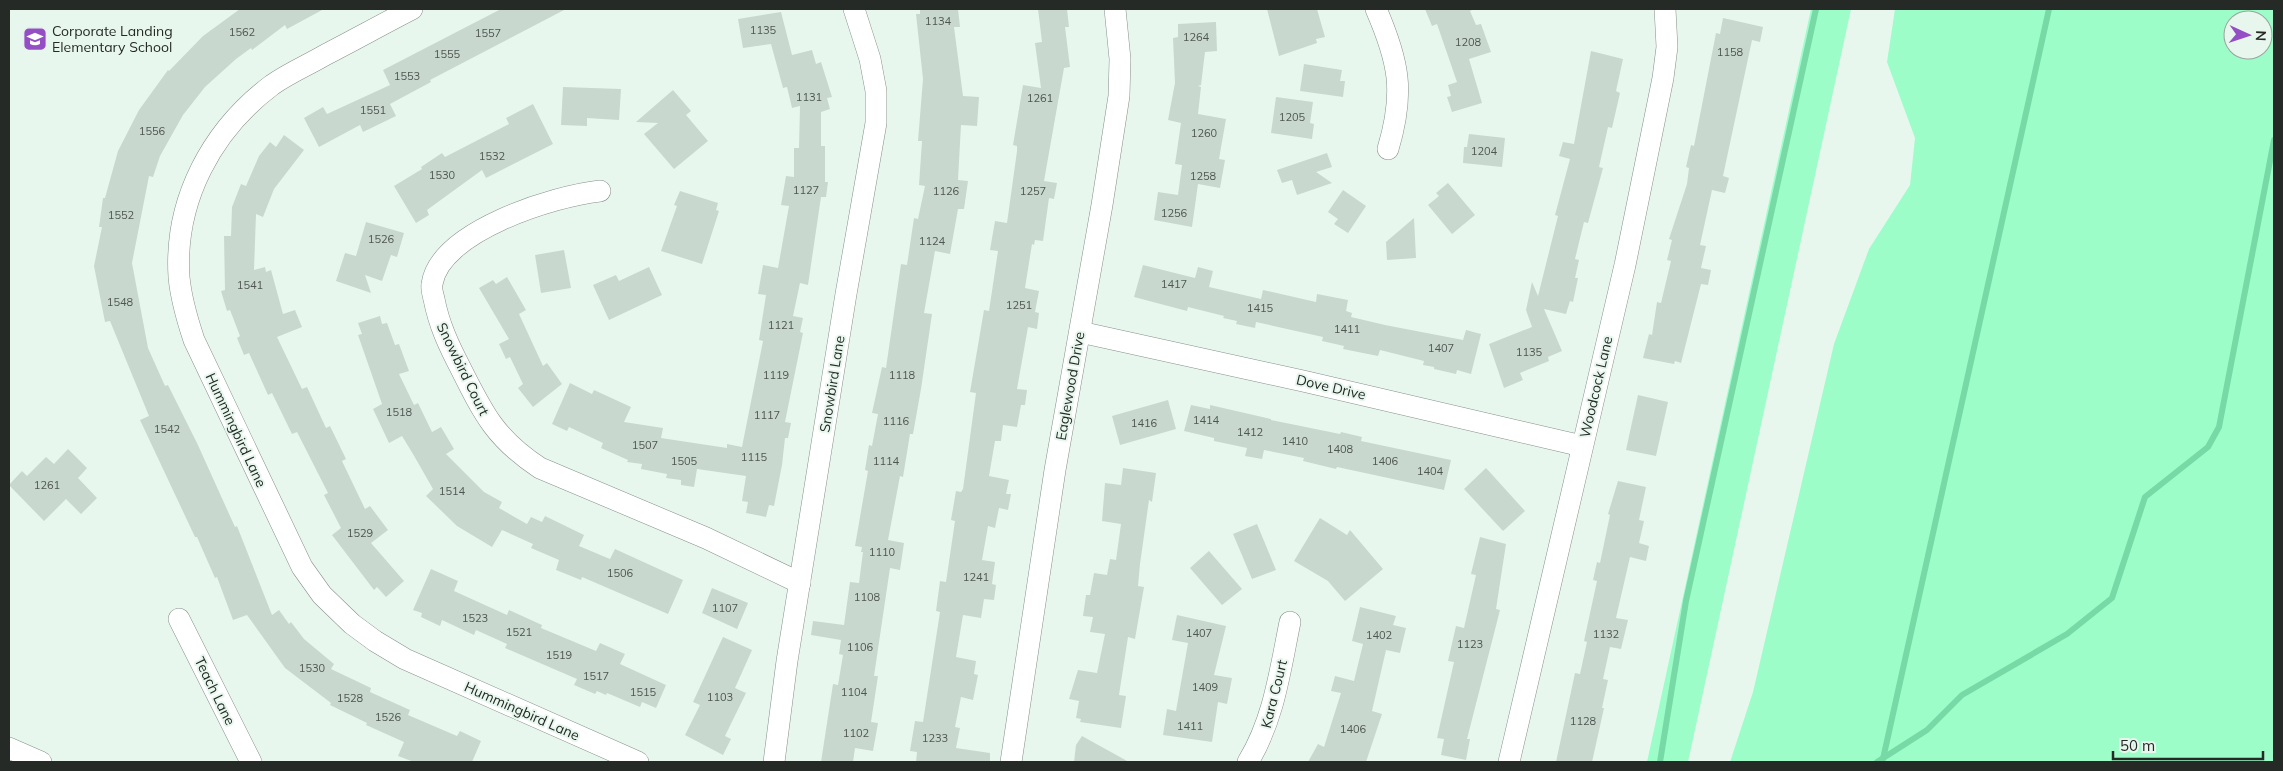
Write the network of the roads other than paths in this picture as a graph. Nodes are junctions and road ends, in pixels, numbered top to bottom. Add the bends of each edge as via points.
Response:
1 (412, 9) edge
2 (854, 9) edge
3 (1114, 9) edge
4 (1376, 9) edge
5 (1665, 9) edge
6 (1388, 149) dead end
7 (600, 191) dead end
8 (1080, 332) junction
9 (1582, 446) junction
10 (800, 583) junction
11 (180, 619) dead end
12 (1290, 622) dead end
13 (9, 748) edge
14 (42, 762) edge
15 (251, 762) edge
16 (638, 762) edge
17 (774, 762) edge
18 (1011, 762) edge
19 (1248, 762) edge
20 (1509, 762) edge

1 - 16 street, Hummingbird Lane via 274,84 235,118 214,144 184,214 179,278 184,309 194,340 294,555 328,601 352,624 405,659
2 - 10 street, Snowbird Lane via 870,59 876,91 876,123
3 - 8 street, Eaglewood Drive via 1120,59 1119,96
4 - 6 street via 1398,70 1396,123
5 - 9 street, Woodcock Lane via 1667,47 1663,78 1625,265
7 - 10 street, Snowbird Court via 553,200 520,211 464,240 439,267 432,285 442,330 483,414 518,454 540,468 706,538
8 - 9 street, Dove Drive
8 - 18 street, Eaglewood Drive via 1055,470
9 - 20 street, Woodcock Lane
10 - 17 street, Snowbird Lane
11 - 15 street, Teach Lane
12 - 19 street, Kara Court via 1273,708 1261,741
13 - 14 street

